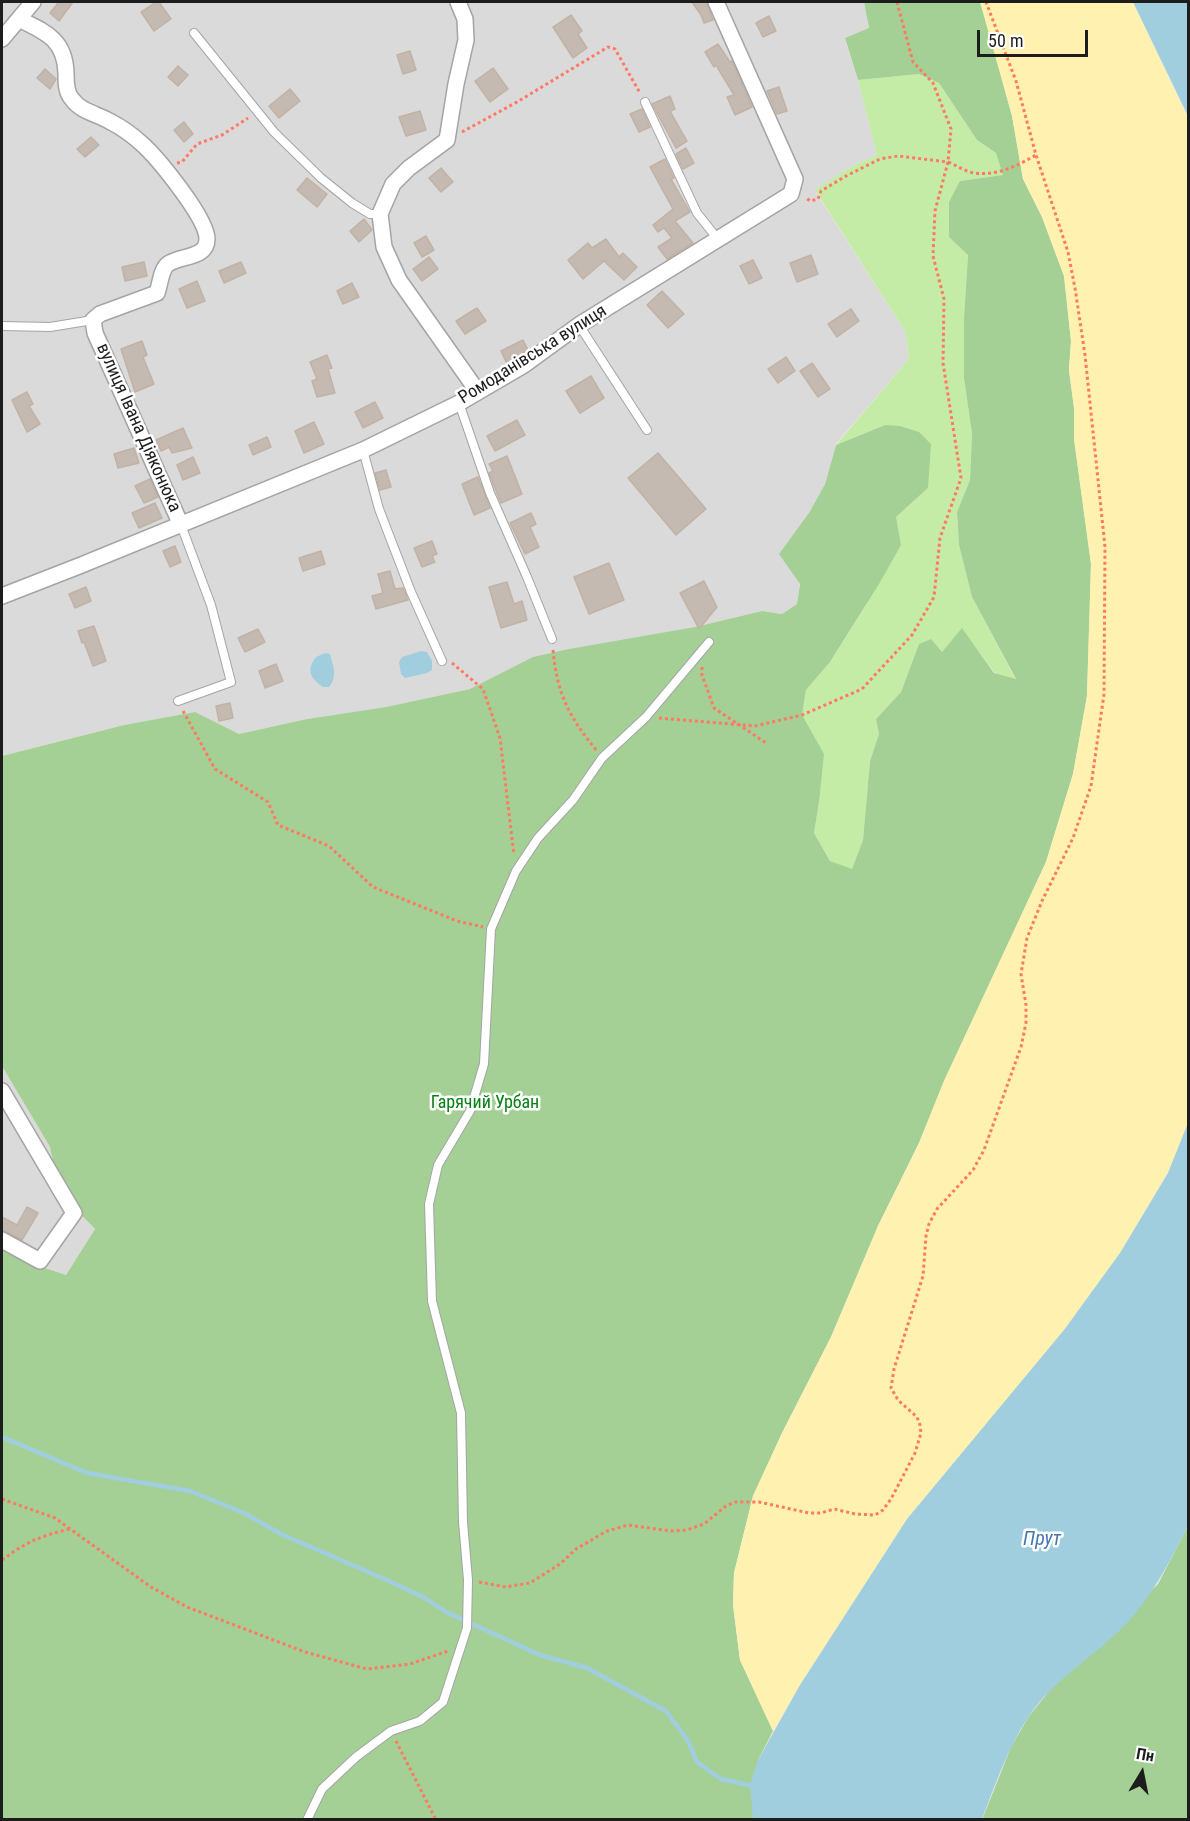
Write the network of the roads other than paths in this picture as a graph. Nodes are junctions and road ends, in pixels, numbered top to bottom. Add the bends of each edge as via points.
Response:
1 (33, 2) edge
2 (458, 2) edge
3 (716, 2) edge
4 (19, 18) junction
5 (194, 33) dead end
6 (2, 39) edge
7 (645, 102) road end
8 (380, 213) junction
9 (717, 238) junction
10 (93, 320) junction
11 (579, 325) junction
12 (2, 326) edge
13 (478, 392) junction
14 (459, 403) junction
15 (647, 429) dead end
16 (363, 450) junction
17 (182, 525) junction
18 (2, 596) edge
19 (552, 639) road end
20 (709, 642) dead end
21 (442, 661) road end
22 (178, 701) road end
23 (2, 1091) edge
24 (2, 1240) edge
25 (307, 1820) edge

1 - 4 street
2 - 8 street via 465,19 466,40 447,140 393,184
3 - 9 street, Ромоданівська вулиця via 795,179 791,194
4 - 6 street
4 - 10 street, вулиця Івана Діяконюка via 51,36 61,51 70,98 80,108 111,122 141,143 204,223 208,240 205,248 169,263 157,293
5 - 8 lane via 274,132 352,203 370,214
7 - 9 lane via 697,213
8 - 13 street via 384,247 399,280
9 - 11 street, Ромоданівська вулиця
10 - 12 lane via 50,327
10 - 17 street, вулиця Івана Діяконюка via 95,333
11 - 13 street, Ромоданівська вулиця
11 - 15 lane
13 - 14 street, Ромоданівська вулиця
14 - 16 street, Ромоданівська вулиця
14 - 19 lane via 490,493
16 - 17 street, Ромоданівська вулиця
16 - 21 lane via 383,520
17 - 18 street, Ромоданівська вулиця
17 - 22 lane via 211,605 231,682
20 - 25 lane via 646,717 603,758 573,800 538,838 516,871 492,929 484,1064 470,1111 438,1165 429,1204 432,1301 461,1413 467,1628 443,1702 420,1721 391,1731 356,1756 322,1789
23 - 24 street via 74,1213 40,1261

